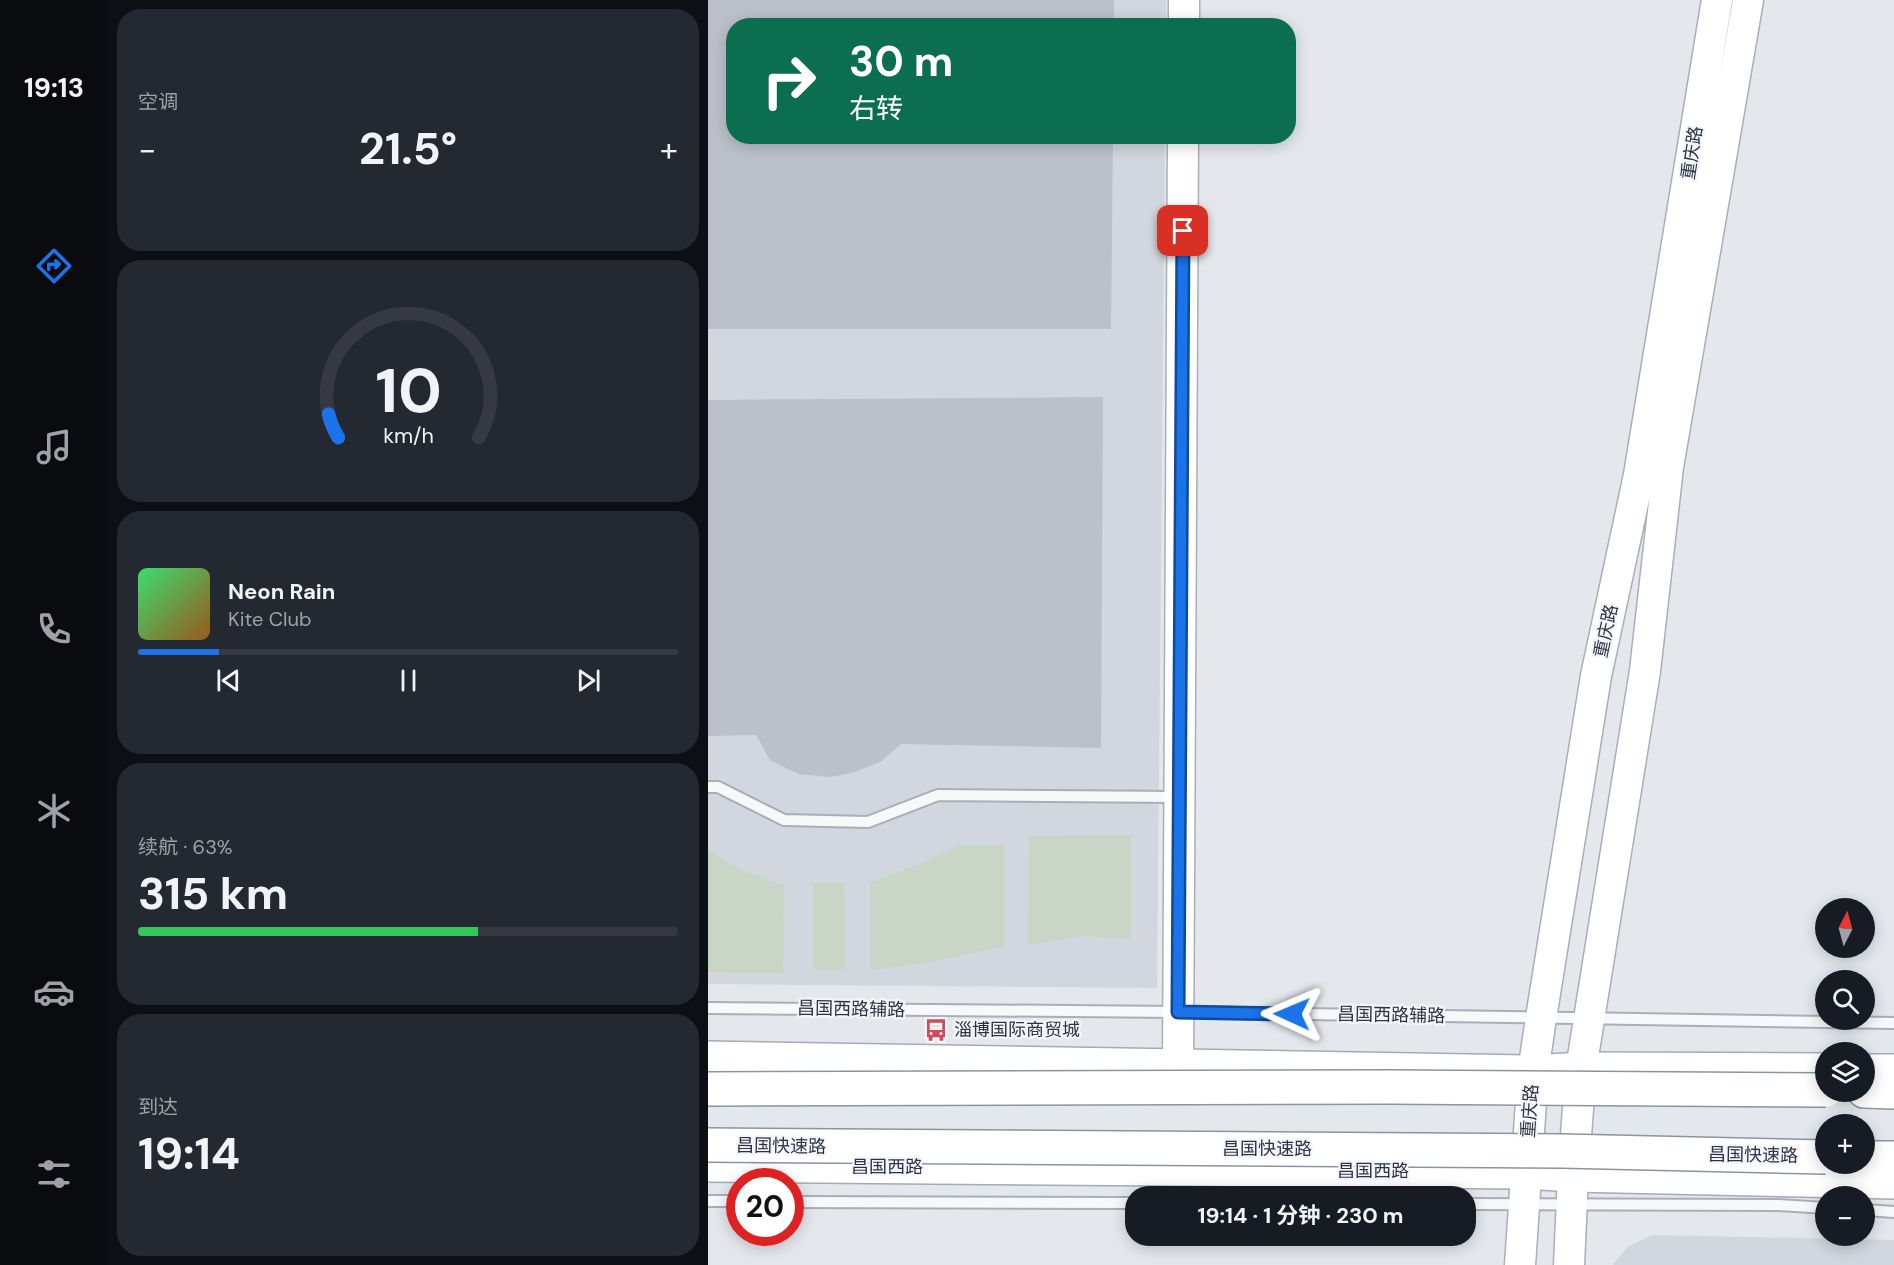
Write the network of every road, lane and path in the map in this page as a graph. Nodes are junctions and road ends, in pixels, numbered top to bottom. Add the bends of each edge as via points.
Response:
1 (1184, 0) edge
2 (1717, 0) edge
3 (1748, 0) edge
4 (1184, 18) edge
5 (1183, 144) edge
6 (708, 787) edge
7 (1179, 797) junction
8 (708, 1008) edge
9 (1178, 1012) junction
10 (1541, 1018) junction
11 (1590, 1018) junction
12 (1894, 1023) edge
13 (708, 1058) edge
14 (1178, 1066) junction
15 (1581, 1069) junction
16 (1815, 1070) edge
17 (1875, 1071) edge
18 (1894, 1071) edge
19 (1533, 1072) junction
20 (708, 1075) edge
21 (708, 1089) edge
22 (868, 1089) junction
23 (1815, 1090) edge
24 (1875, 1091) edge
25 (1894, 1092) edge
26 (708, 1145) edge
27 (865, 1147) junction
28 (708, 1154) edge
29 (1815, 1157) edge
30 (1875, 1158) edge
31 (1894, 1158) edge
32 (708, 1165) edge
33 (1525, 1172) junction
34 (1894, 1182) edge
35 (1572, 1190) junction
36 (708, 1201) edge
37 (726, 1201) edge
38 (804, 1202) edge
39 (1125, 1203) edge
40 (1476, 1204) edge
41 (1523, 1204) junction
42 (1815, 1207) edge
43 (1875, 1211) edge
44 (1894, 1212) edge
45 (1520, 1265) edge
46 (1569, 1265) edge

1 - 4 main road
2 - 10 main road, 重庆路 via 1639,475 1596,676
3 - 11 main road, 重庆路 via 1668,467 1645,671
5 - 7 main road
6 - 7 lane via 718,787 784,820 868,822 938,795
7 - 9 main road
8 - 9 lane, 昌国西路辅路
9 - 10 lane, 昌国西路辅路
9 - 14 main road
10 - 11 lane, 昌国西路辅路
10 - 19 main road, 重庆路
11 - 12 lane, 昌国西路辅路
11 - 15 main road, 重庆路
13 - 14 main road
14 - 19 main road
15 - 16 main road
15 - 19 main road
15 - 35 main road, 重庆路
17 - 18 main road
19 - 33 main road, 重庆路
20 - 22 main road, bridge
21 - 22 main road, bridge
22 - 23 main road, bridge
24 - 25 main road
26 - 27 main road, 昌国快速路, bridge
27 - 28 main road, bridge
27 - 29 main road, 昌国快速路, bridge via 1562,1151
30 - 31 main road
32 - 33 main road, 昌国西路
33 - 35 main road, 昌国西路
33 - 41 main road, 重庆路
34 - 35 main road, 昌国西路
35 - 41 lane
35 - 42 lane
35 - 46 main road, 重庆路
36 - 37 lane
38 - 39 lane
40 - 41 lane
41 - 45 main road, 重庆路
43 - 44 lane

